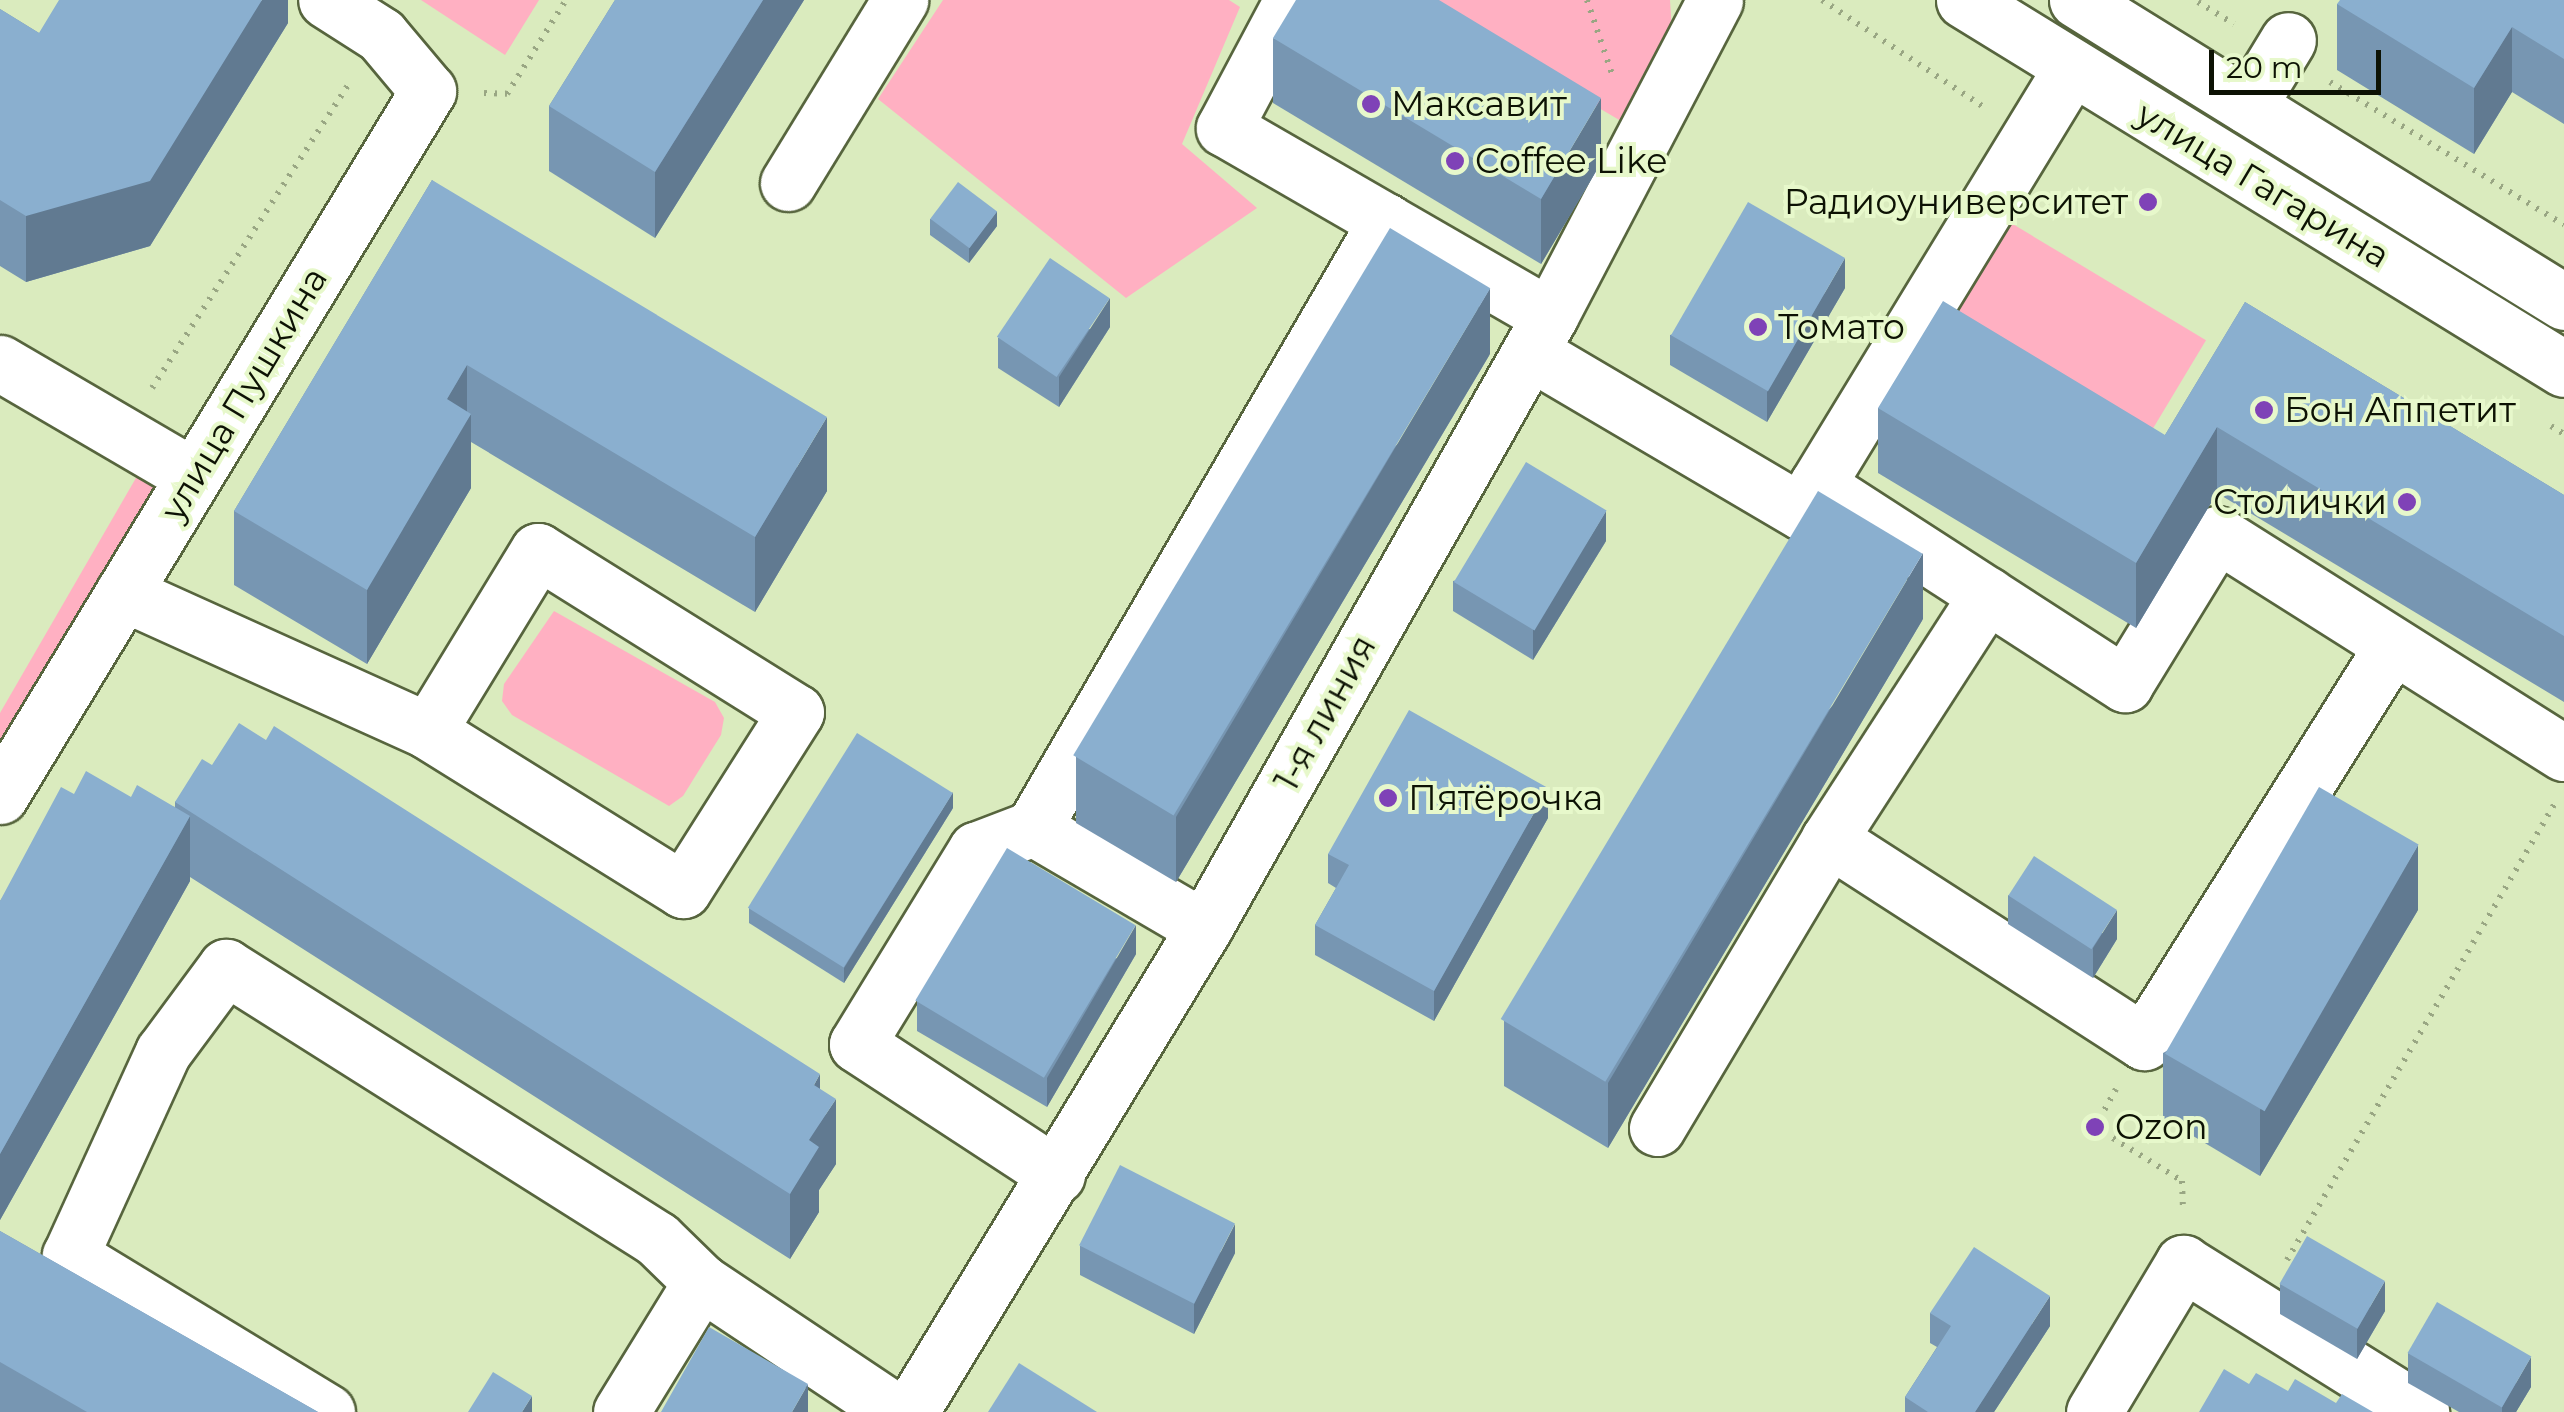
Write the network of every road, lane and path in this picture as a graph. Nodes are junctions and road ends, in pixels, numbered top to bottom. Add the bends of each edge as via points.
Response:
1 (326, 0) edge
2 (566, 0) edge
3 (900, 0) edge
4 (1292, 0) edge
5 (1715, 0) edge
6 (1822, 0) edge
7 (1964, 0) edge
8 (2077, 0) edge
9 (2195, 0) edge
10 (392, 18) edge
11 (2286, 46) junction
12 (2072, 67) junction
13 (428, 91) junction
14 (2248, 106) junction
15 (1589, 126) edge
16 (2029, 137) junction
17 (1638, 156) junction
18 (788, 183) dead end
19 (1386, 221) junction
20 (2564, 225) edge
21 (2564, 302) edge
22 (1540, 334) junction
23 (0, 363) edge
24 (2564, 368) edge
25 (103, 424) junction
26 (193, 476) junction
27 (1817, 485) junction
28 (123, 593) junction
29 (1987, 595) junction
30 (2392, 646) junction
31 (428, 731) junction
32 (2564, 753) edge
33 (2564, 788) edge
34 (0, 796) edge
35 (1033, 828) junction
36 (1829, 839) junction
37 (1204, 928) junction
38 (2144, 1042) junction
39 (1657, 1128) dead end
40 (1057, 1174) junction
41 (2183, 1263) junction
42 (700, 1282) junction
43 (2258, 1308) junction
44 (270, 1397) edge
45 (327, 1412) edge
46 (621, 1412) edge
47 (896, 1412) edge
48 (910, 1412) edge
49 (2094, 1412) edge
50 (2422, 1412) edge

1 - 10 street
2 - 13 path via 507,94
3 - 18 street
4 - 19 street via 1224,128
5 - 17 street, 1-я линия
6 - 16 path
7 - 12 street, улица Гагарина
8 - 14 street, улица Гагарина
9 - 11 path
10 - 13 street
10 - 25 path
11 - 14 street
11 - 20 path
12 - 16 street
12 - 24 street, улица Гагарина
13 - 26 street, улица Пушкина
14 - 21 street, улица Гагарина
15 - 17 street
16 - 27 street
17 - 22 street, 1-я линия
19 - 22 street
19 - 35 street
22 - 27 street via 1802,512
22 - 37 street, 1-я линия
23 - 25 street
25 - 26 street
26 - 28 street, улица Пушкина
27 - 29 street
28 - 31 street
28 - 34 street, улица Пушкина
29 - 30 street via 2126,684 2217,534
29 - 36 street
30 - 32 street
30 - 38 street
31 - 31 street via 683,890 796,712 538,551
33 - 43 path
35 - 37 street
35 - 40 street via 976,850 856,1044
36 - 38 street
36 - 39 street
37 - 40 street, 1-я линия
38 - 41 path via 2094,1127 2182,1181
40 - 48 street, 1-я линия
41 - 43 street
41 - 49 street
42 - 44 street via 657,1239 226,967 163,1052 70,1256
42 - 46 street
42 - 47 street
43 - 50 street
44 - 45 street

